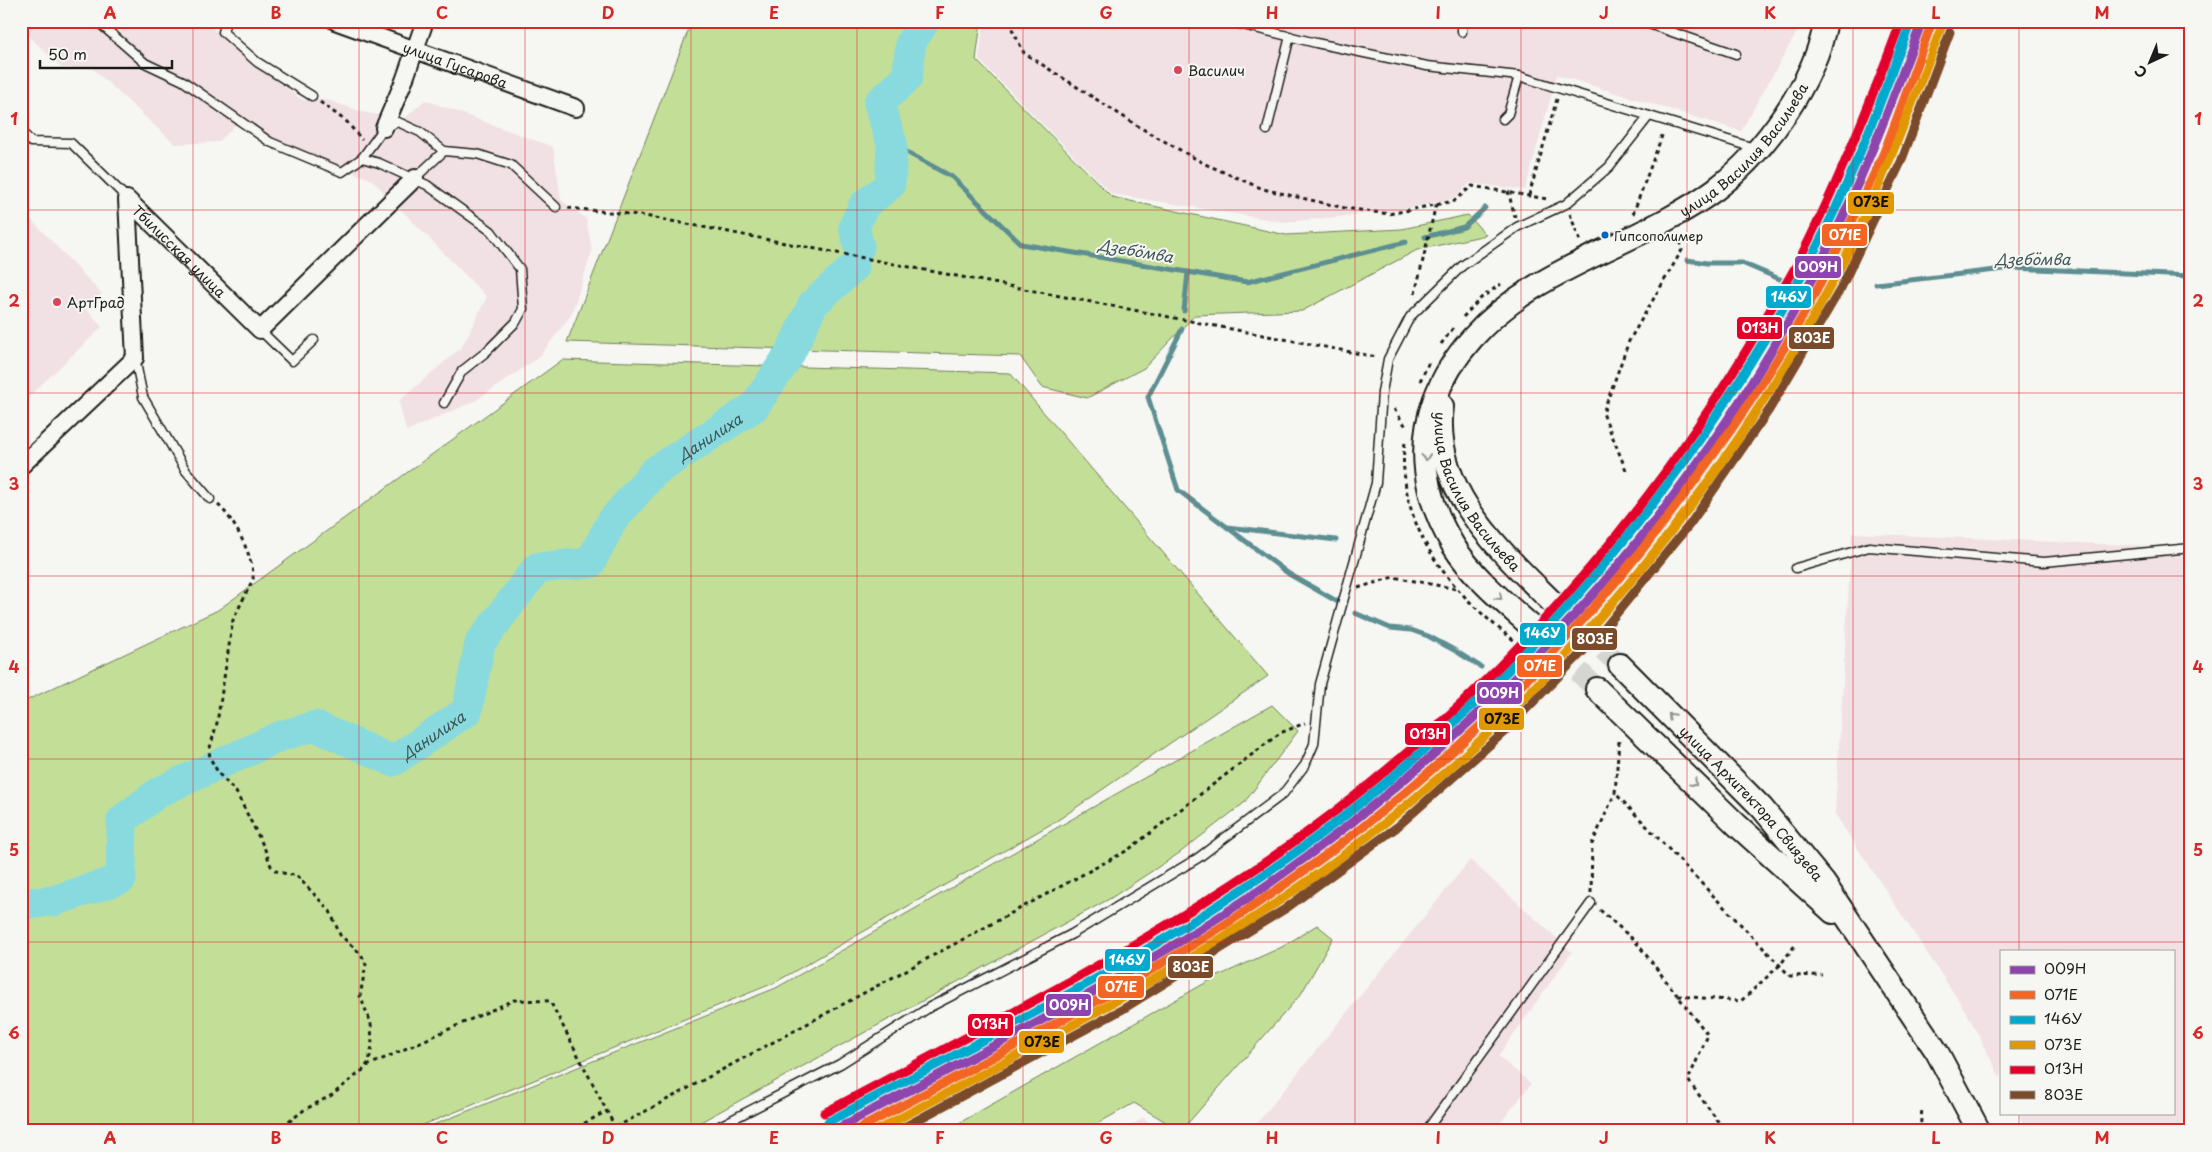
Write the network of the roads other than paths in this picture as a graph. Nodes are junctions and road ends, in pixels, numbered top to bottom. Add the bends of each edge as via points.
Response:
1 (97, 21) edge
2 (226, 21) edge
3 (335, 21) edge
4 (425, 21) edge
5 (1228, 21) edge
6 (1462, 21) edge
7 (1640, 21) edge
8 (1826, 21) edge
9 (1462, 32) dead end
10 (1290, 36) junction
11 (414, 50) junction
12 (1736, 54) dead end
13 (1519, 76) junction
14 (312, 96) road end
15 (576, 108) dead end
16 (1649, 116) junction
17 (1502, 120) dead end
18 (384, 128) junction
19 (1267, 130) dead end
20 (21, 131) edge
21 (1758, 150) junction
22 (444, 152) junction
23 (362, 158) junction
24 (415, 178) junction
25 (127, 199) junction
26 (556, 207) road end
27 (260, 330) junction
28 (314, 340) dead end
29 (1442, 355) junction
30 (135, 358) junction
31 (444, 403) dead end
32 (21, 466) edge
33 (210, 499) road end
34 (2191, 548) edge
35 (1796, 568) dead end
36 (1555, 605) tunnel mouth
37 (1531, 626) tunnel mouth
38 (1620, 665) tunnel mouth
39 (1596, 689) tunnel mouth
40 (1591, 903) road end
41 (1872, 952) junction
42 (710, 1131) edge
43 (1426, 1131) edge
44 (1979, 1131) edge

1 - 23 lane via 145,64 183,81 270,142 342,172
2 - 14 lane via 223,32 257,62
3 - 11 street, улица Гусарова
4 - 11 street
5 - 10 lane
6 - 9 lane
7 - 12 lane
8 - 21 main road, улица Василия Васильева via 1818,49 1799,90 1783,119
10 - 13 lane via 1427,66
10 - 19 lane
11 - 15 street, улица Гусарова
11 - 18 street
13 - 16 lane
13 - 17 lane via 1508,114
16 - 21 lane
16 - 42 lane via 1609,167 1566,204 1518,227 1462,266 1410,317 1388,359 1382,392 1376,483 1320,684 1314,744 1305,765 1283,794 1198,858 1072,934 930,1008 840,1064
18 - 22 lane via 398,122 420,132
18 - 23 lane
20 - 25 lane via 31,142 71,144
21 - 29 main road, улица Василия Васильева via 1715,190 1673,216 1526,292 1497,312 1468,341
22 - 24 lane
22 - 26 lane via 477,154 511,164
23 - 24 lane
24 - 27 street
24 - 31 lane via 491,231 520,269 523,309 516,322 462,371
25 - 27 street, Тбилисская улица
25 - 30 street, Тбилисская улица
27 - 28 lane via 292,361
29 - 36 main road, улица Василия Васильева via 1445,388 1441,427 1450,474 1471,514
29 -> 37 main road, улица Василия Васильева via 1425,444 1435,510 1465,562
30 - 32 street
30 - 33 lane via 143,397 186,471
34 - 35 lane via 2044,562 1869,547
41 -> 38 main road, улица Архитектора Свиязева via 1824,883 1762,808
39 -> 41 main road, улица Архитектора Свиязева
40 - 43 lane
41 - 44 main road, улица Архитектора Свиязева via 1937,1052

